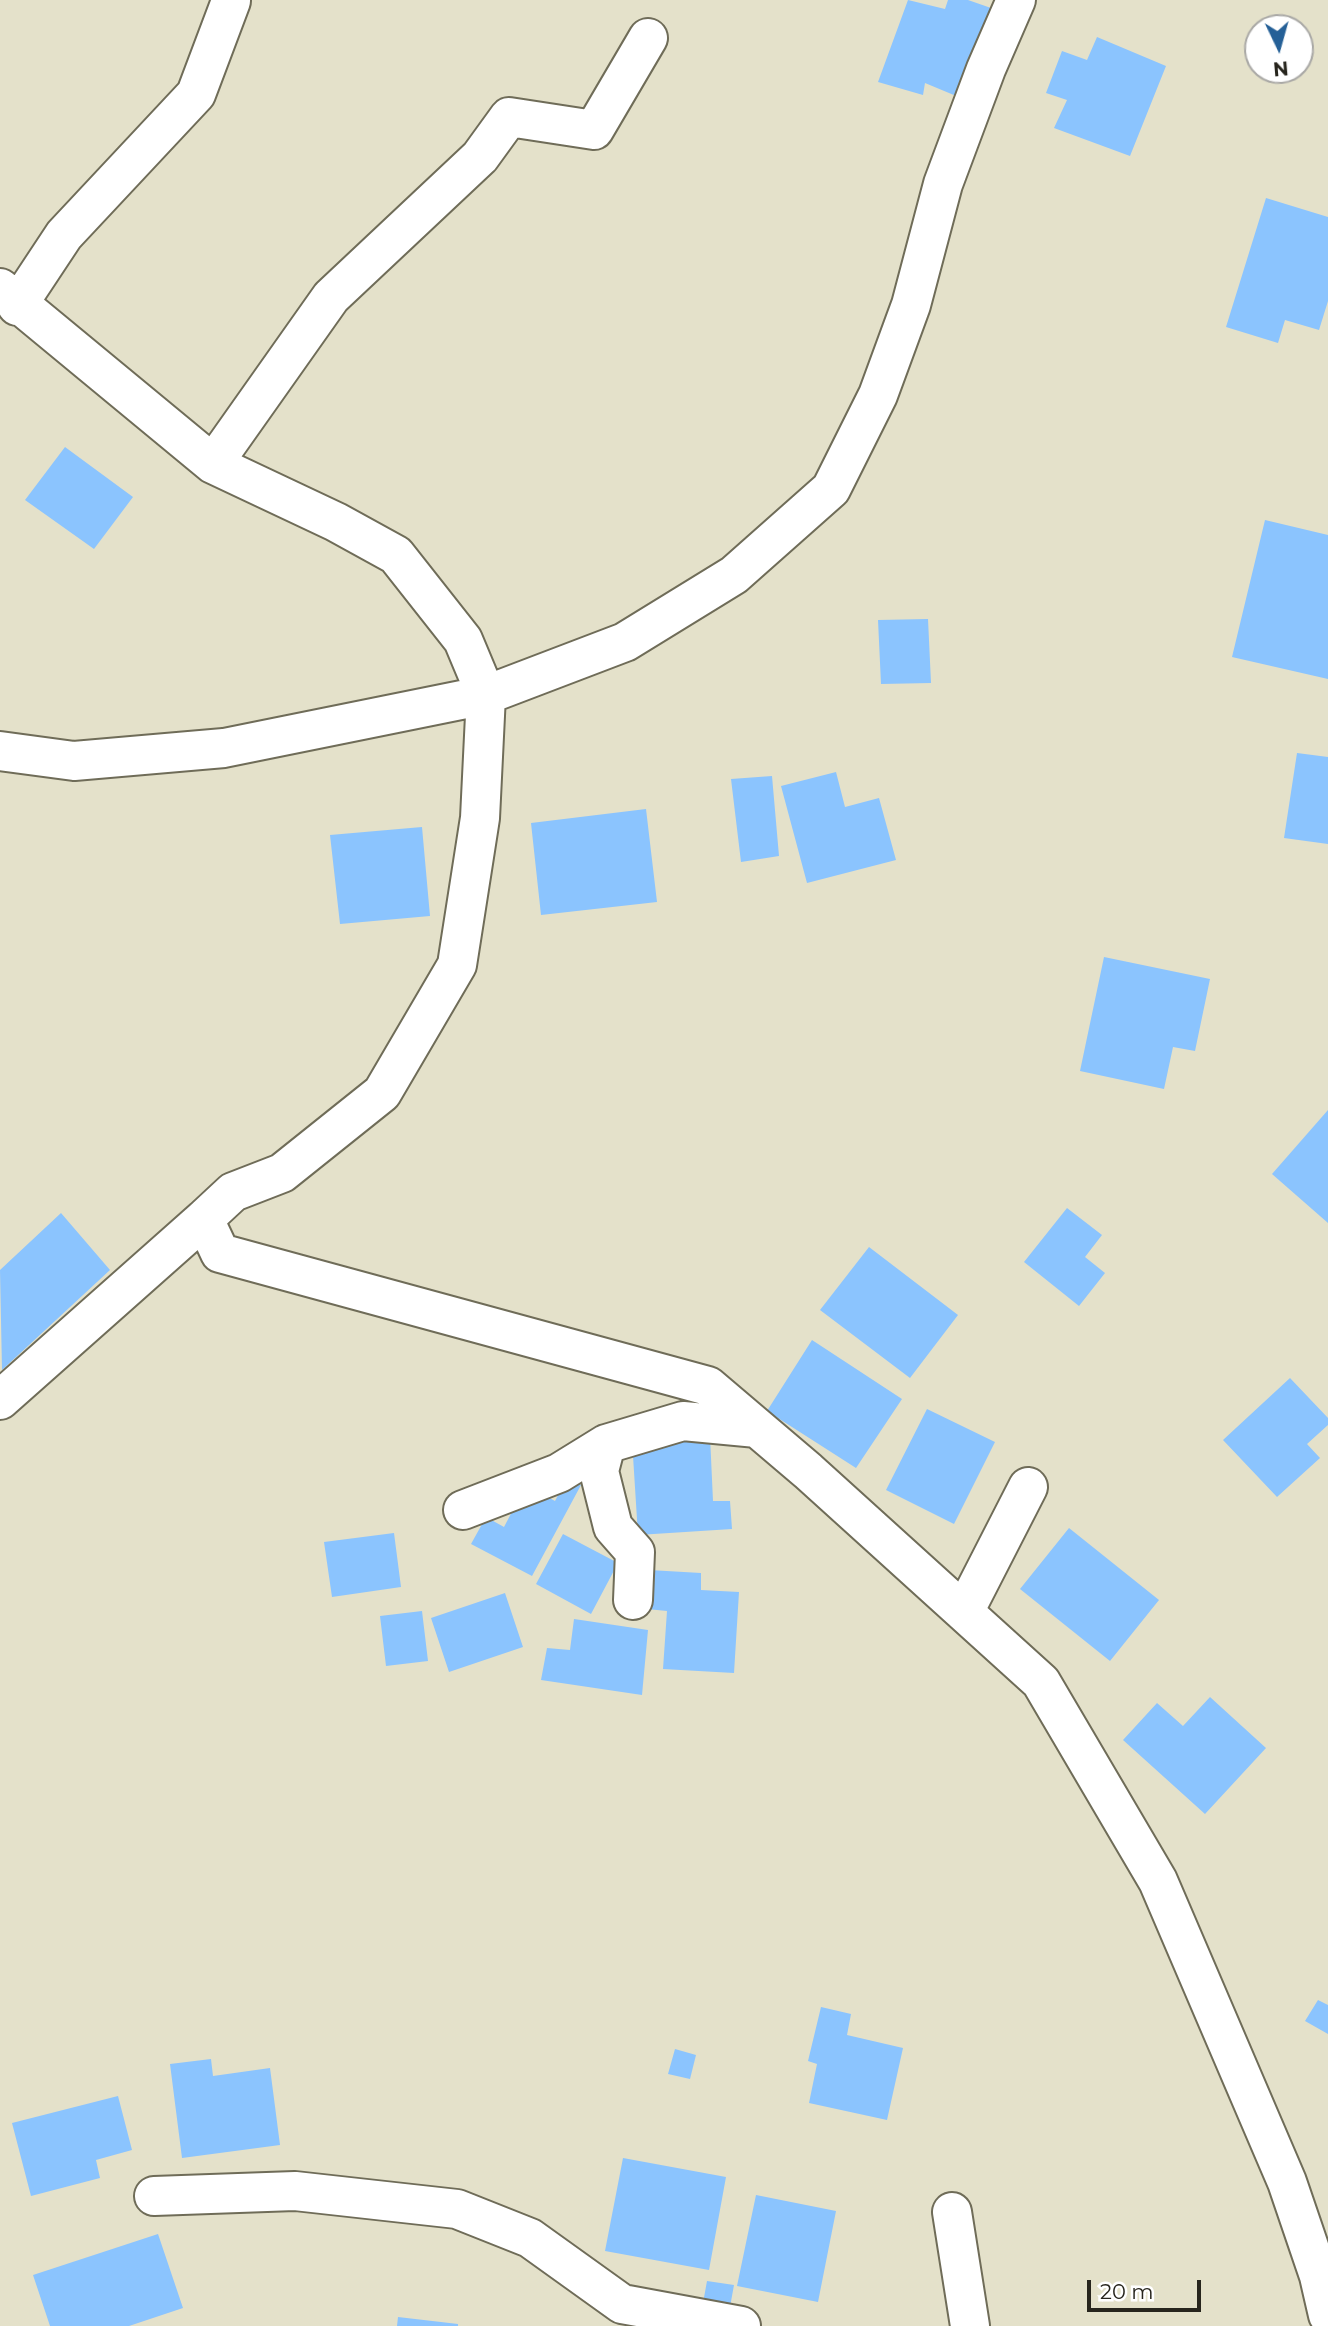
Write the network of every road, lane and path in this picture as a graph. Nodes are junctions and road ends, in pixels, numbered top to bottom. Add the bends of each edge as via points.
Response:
1 (1016, 0) edge
2 (231, 1) edge
3 (648, 38) dead end
4 (9, 297) edge
5 (213, 464) junction
6 (486, 695) junction
7 (0, 751) edge
8 (204, 1219) junction
9 (0, 1400) edge
10 (757, 1428) junction
11 (606, 1444) junction
12 (1028, 1487) dead end
13 (463, 1510) dead end
14 (633, 1600) dead end
15 (964, 1612) junction
16 (154, 2196) dead end
17 (952, 2212) dead end
18 (1328, 2315) edge
19 (741, 2326) edge
20 (970, 2326) edge

1 - 6 street via 943,184 911,305 878,395 831,489 734,575 625,642
2 - 4 street via 196,94
3 - 5 street via 594,130 509,117 480,158 331,298
4 - 5 street
5 - 6 street via 396,555 463,640
6 - 7 street via 224,748 74,761
6 - 8 street via 480,818 457,965 382,1093 282,1173 233,1192
8 - 9 street
8 - 10 street via 220,1253 708,1386
10 - 11 street via 683,1421
10 - 15 street
11 - 13 street via 559,1473
11 - 14 street via 599,1471 613,1527 635,1552
12 - 15 street
15 - 18 street via 1041,1682 1158,1881 1287,2182
16 - 19 street via 295,2190 457,2209 530,2238 622,2304
17 - 20 street

